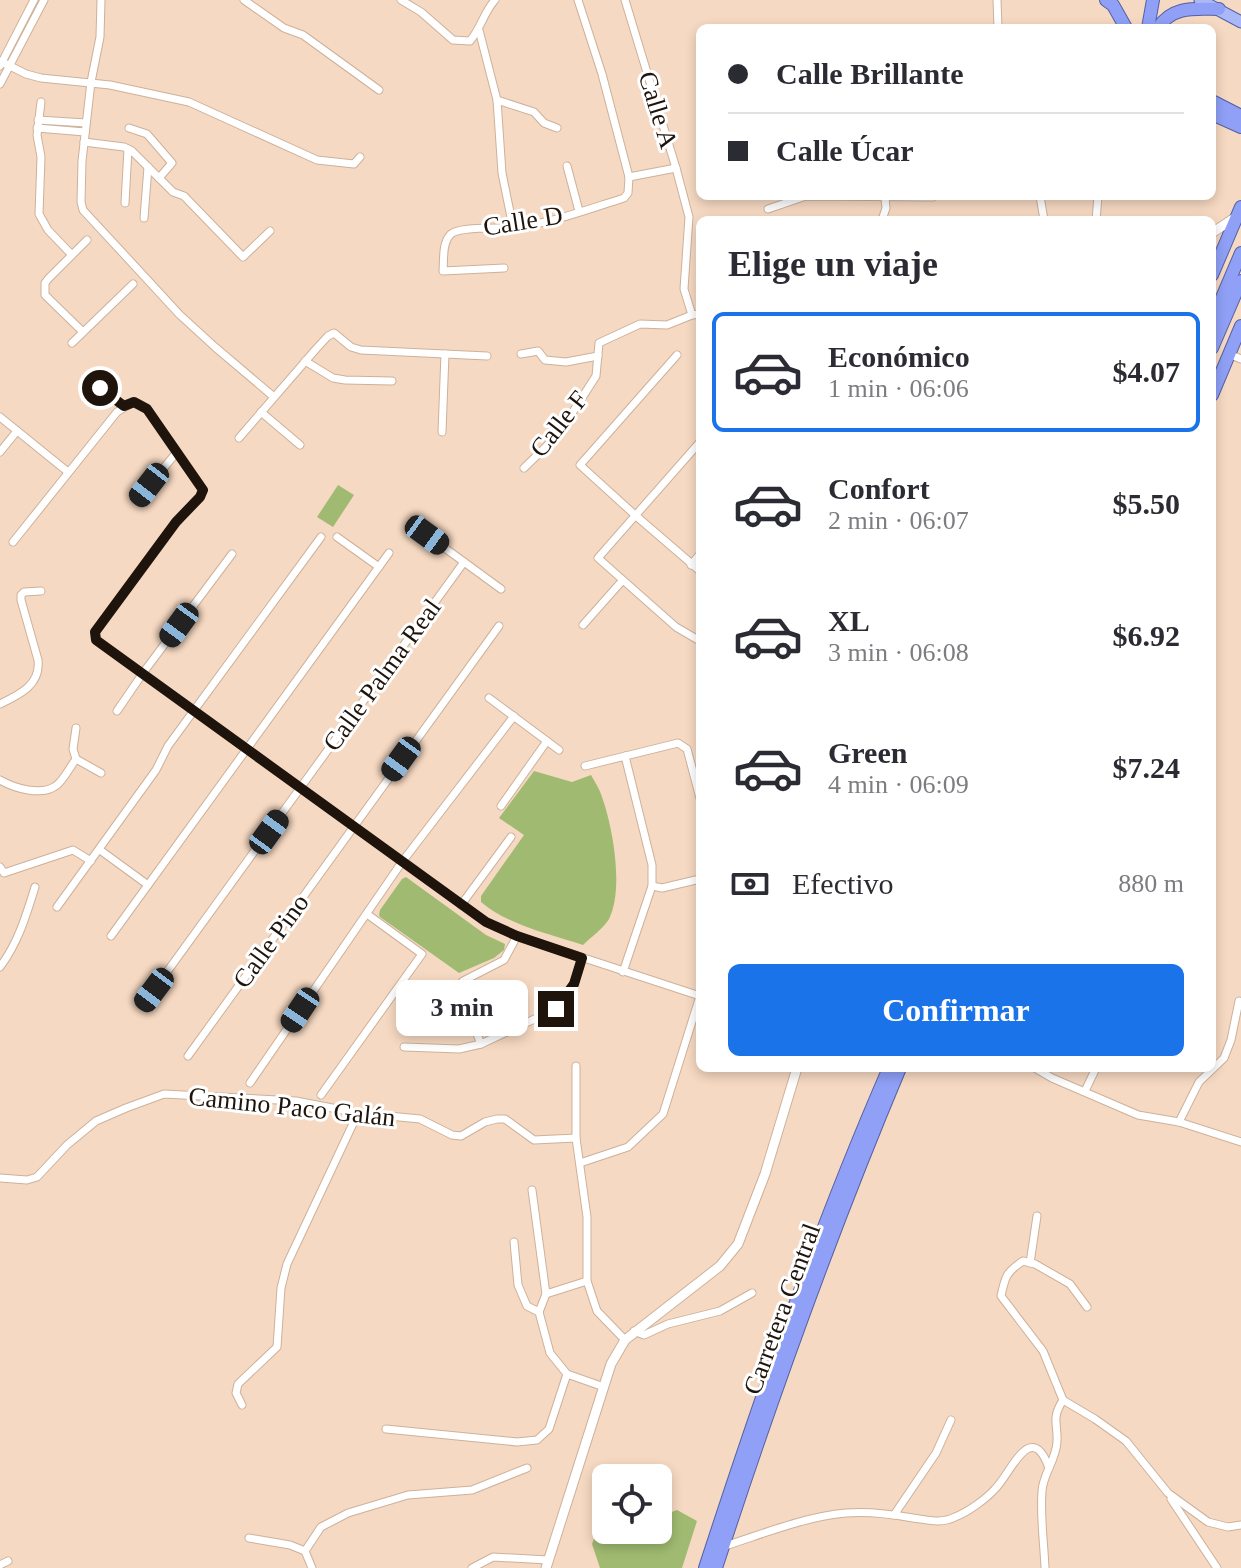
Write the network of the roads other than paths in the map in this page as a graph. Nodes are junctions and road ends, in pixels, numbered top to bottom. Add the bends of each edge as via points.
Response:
1 (34, 0) edge
2 (44, 0) edge
3 (101, 0) edge
4 (244, 0) edge
5 (401, 0) edge
6 (495, 0) edge
7 (578, 0) edge
8 (625, 0) edge
9 (997, 0) edge
10 (1106, 0) edge
11 (1153, 0) edge
12 (1200, 0) edge
13 (1219, 9) junction
14 (1241, 22) edge
15 (998, 24) edge
16 (1124, 24) edge
17 (1149, 24) edge
18 (1161, 24) edge
19 (479, 30) junction
20 (4, 65) edge
21 (91, 82) junction
22 (0, 84) edge
23 (379, 90) dead end
24 (497, 100) junction
25 (41, 102) dead end
26 (1216, 103) edge
27 (1237, 113) edge
28 (1216, 116) edge
29 (38, 124) junction
30 (86, 127) junction
31 (1241, 127) edge
32 (129, 128) dead end
33 (557, 128) dead end
34 (84, 142) junction
35 (128, 149) junction
36 (360, 157) dead end
37 (567, 166) dead end
38 (148, 167) junction
39 (676, 168) junction
40 (629, 177) junction
41 (159, 178) junction
42 (794, 200) edge
43 (125, 203) dead end
44 (768, 209) dead end
45 (579, 211) junction
46 (1239, 212) edge
47 (144, 218) dead end
48 (513, 227) junction
49 (1216, 230) edge
50 (270, 231) dead end
51 (87, 240) dead end
52 (1241, 253) edge
53 (71, 254) junction
54 (1216, 265) edge
55 (504, 268) dead end
56 (1241, 281) edge
57 (133, 284) dead end
58 (1216, 312) edge
59 (696, 314) edge
60 (1241, 326) edge
61 (83, 332) junction
62 (1216, 339) edge
63 (72, 343) dead end
64 (445, 354) junction
65 (521, 354) dead end
66 (677, 355) dead end
67 (487, 356) dead end
68 (598, 356) junction
69 (1235, 357) edge
70 (305, 361) junction
71 (392, 381) dead end
72 (100, 388) dead end
73 (1216, 388) edge
74 (274, 397) junction
75 (126, 405) junction
76 (261, 412) junction
77 (0, 417) edge
78 (17, 431) junction
79 (442, 432) dead end
80 (239, 438) dead end
81 (300, 445) dead end
82 (696, 446) edge
83 (0, 452) edge
84 (177, 452) junction
85 (524, 468) dead end
86 (68, 472) junction
87 (137, 500) dead end
88 (635, 515) junction
89 (427, 535) dead end
90 (321, 537) dead end
91 (337, 537) dead end
92 (13, 542) dead end
93 (389, 553) dead end
94 (232, 554) dead end
95 (696, 559) edge
96 (464, 562) junction
97 (691, 565) junction
98 (379, 567) junction
99 (696, 568) edge
100 (622, 581) junction
101 (501, 589) dead end
102 (41, 591) dead end
103 (583, 625) dead end
104 (499, 626) dead end
105 (696, 639) edge
106 (143, 673) junction
107 (489, 698) dead end
108 (0, 704) edge
109 (193, 710) junction
110 (117, 711) dead end
111 (514, 716) junction
112 (76, 728) dead end
113 (547, 741) junction
114 (247, 749) junction
115 (559, 750) dead end
116 (625, 756) junction
117 (76, 759) junction
118 (585, 766) dead end
119 (101, 773) dead end
120 (0, 780) edge
121 (696, 783) edge
122 (300, 788) junction
123 (501, 806) dead end
124 (353, 826) junction
125 (511, 837) dead end
126 (100, 850) junction
127 (91, 861) junction
128 (402, 862) junction
129 (0, 867) edge
130 (696, 880) edge
131 (148, 885) junction
132 (652, 886) junction
133 (35, 887) dead end
134 (461, 905) junction
135 (57, 907) dead end
136 (367, 914) junction
137 (111, 936) dead end
138 (517, 936) junction
139 (582, 958) junction
140 (0, 967) edge
141 (623, 972) junction
142 (696, 995) edge
143 (1239, 1001) edge
144 (143, 1005) dead end
145 (696, 1009) edge
146 (481, 1044) junction
147 (404, 1047) dead end
148 (188, 1056) dead end
149 (576, 1066) dead end
150 (1216, 1066) edge
151 (796, 1072) edge
152 (887, 1072) edge
153 (898, 1072) edge
154 (1042, 1072) edge
155 (1094, 1072) edge
156 (1209, 1072) edge
157 (250, 1083) dead end
158 (1085, 1091) junction
159 (321, 1095) dead end
160 (358, 1113) junction
161 (1179, 1122) junction
162 (576, 1138) junction
163 (1241, 1142) edge
164 (580, 1163) junction
165 (0, 1178) edge
166 (532, 1190) dead end
167 (1037, 1216) dead end
168 (514, 1242) dead end
169 (1030, 1263) junction
170 (587, 1281) junction
171 (752, 1293) dead end
172 (546, 1294) junction
173 (1087, 1307) dead end
174 (539, 1312) junction
175 (634, 1331) junction
176 (625, 1340) junction
177 (567, 1374) junction
178 (604, 1387) junction
179 (1063, 1400) junction
180 (242, 1405) dead end
181 (951, 1420) dead end
182 (386, 1429) dead end
183 (527, 1468) dead end
184 (1049, 1468) junction
185 (1168, 1493) junction
186 (894, 1515) junction
187 (1241, 1525) edge
188 (249, 1538) dead end
189 (717, 1546) junction
190 (305, 1551) junction
191 (547, 1564) edge
192 (312, 1568) edge
193 (472, 1568) edge
194 (705, 1568) edge
195 (716, 1568) edge
196 (1045, 1568) edge
197 (1217, 1568) edge

1 - 20 street
2 - 20 street
3 - 21 street
4 - 23 street
5 - 19 street via 453,40 470,41
6 - 19 street
7 - 40 street
8 - 39 street, Calle A
9 - 15 street
10 - 16 highway
11 - 17 highway
12 - 13 main road
13 - 14 main road
13 - 18 highway via 1176,11
19 - 24 street
20 - 21 street via 41,78
20 - 22 street
21 - 30 street
21 - 36 street via 189,102 317,160 354,164
24 - 33 street via 534,112
24 - 48 street via 502,173
25 - 29 street
26 - 27 highway
28 - 31 highway
29 - 30 street
29 - 53 street via 39,214
30 - 34 street
32 - 41 street via 147,134 172,163
34 - 35 street
34 - 74 street via 81,202 87,215 180,315
35 - 38 street
35 - 43 street
37 - 45 street
38 - 41 street
38 - 47 street
39 - 40 street
39 - 59 street, Calle A via 689,217 684,289
40 - 45 street, Calle D via 624,198
41 - 50 street via 184,196 243,257
42 - 44 street
45 - 48 street, Calle D
46 - 49 street
46 - 54 highway
48 - 55 street, Calle D via 456,230 444,250 443,271
51 - 53 street
52 - 58 highway
53 - 61 street via 45,283 45,295
56 - 62 highway
57 - 61 street
59 - 68 street, Calle F via 667,325 640,324 599,343
60 - 69 highway
61 - 63 street
64 - 67 street
64 - 70 street via 361,350 334,333
64 - 79 street
65 - 68 street via 538,351 545,360 560,362
66 - 88 street via 580,465
68 - 85 street, Calle F via 596,376 558,435
69 - 73 highway
70 - 71 street via 333,378
70 - 74 street
72 - 75 street
74 - 76 street
75 - 84 street via 134,402 147,409
75 - 86 street
76 - 80 street
76 - 81 street
77 - 78 street
78 - 83 street
78 - 86 street
82 - 88 street
84 - 87 street
84 - 106 street via 203,490 200,497 95,632 96,640
86 - 92 street
88 - 97 street
88 - 100 street via 598,558
89 - 96 street
90 - 109 street
91 - 98 street
93 - 98 street
94 - 106 street
95 - 97 street
96 - 101 street
96 - 122 street, Calle Palma Real
97 - 99 street
98 - 114 street
100 - 103 street
100 - 105 street
102 - 108 street via 21,595 38,660 36,679
104 - 124 street, Calle Pino
106 - 109 street
106 - 110 street
107 - 111 street
109 - 114 street
109 - 126 street
111 - 113 street
111 - 128 street
112 - 117 street
113 - 115 street
113 - 123 street
114 - 122 street
114 - 131 street
116 - 118 street
116 - 121 street via 682,744
116 - 132 street via 652,865
117 - 119 street
117 - 120 street via 49,790 23,789
122 - 124 street
122 - 144 street, Calle Palma Real
124 - 128 street
124 - 148 street, Calle Pino
125 - 134 street
126 - 127 street
126 - 131 street
127 - 129 street via 73,850 4,873
127 - 135 street
128 - 134 street
128 - 136 street
130 - 132 street
131 - 137 street
132 - 141 street
133 - 140 street via 20,934
134 - 138 street
136 - 157 street
136 - 159 street via 422,954
138 - 139 street
138 - 146 street via 504,960 458,987
139 - 141 street
139 - 146 street via 574,984 556,1009
141 - 142 street
143 - 150 street via 1231,1040
145 - 164 street via 663,1114 628,1147
146 - 147 street via 459,1049
149 - 162 street
151 - 175 street via 738,1244 720,1266
152 - 189 highway, Carretera Central via 804,1281
153 - 189 highway, Carretera Central
154 - 158 street
155 - 158 street
156 - 161 street
158 - 161 street via 1138,1115
160 - 162 street, Camino Paco Galán via 420,1119 452,1135 505,1119 534,1140
160 - 165 street, Camino Paco Galán via 296,1101 164,1094 96,1121 37,1177
160 - 180 street via 287,1264 277,1347 238,1384
161 - 163 street
162 - 164 street
164 - 170 street
166 - 172 street
167 - 169 street
168 - 174 street via 518,1285 527,1306
169 - 173 street via 1070,1284
169 - 179 street via 1010,1269 1001,1296 1043,1351
170 - 172 street
170 - 176 street via 597,1311
171 - 175 street via 720,1311 644,1335
172 - 174 street
174 - 177 street via 550,1353
175 - 176 street
176 - 178 street
177 - 178 street
177 - 182 street via 549,1429 537,1440
178 - 191 street
179 - 184 street via 1056,1411 1057,1442
179 - 185 street via 1126,1441
181 - 186 street via 936,1453
183 - 190 street via 472,1490 408,1495 348,1513 321,1527
184 - 186 street via 1042,1451 1028,1448 995,1489 959,1516 939,1521
184 - 196 street via 1042,1491
185 - 187 street via 1208,1522
185 - 197 street
186 - 189 street via 829,1515
188 - 190 street
189 - 194 highway, Carretera Central
189 - 195 highway, Carretera Central
190 - 192 street
191 - 193 street via 493,1557

